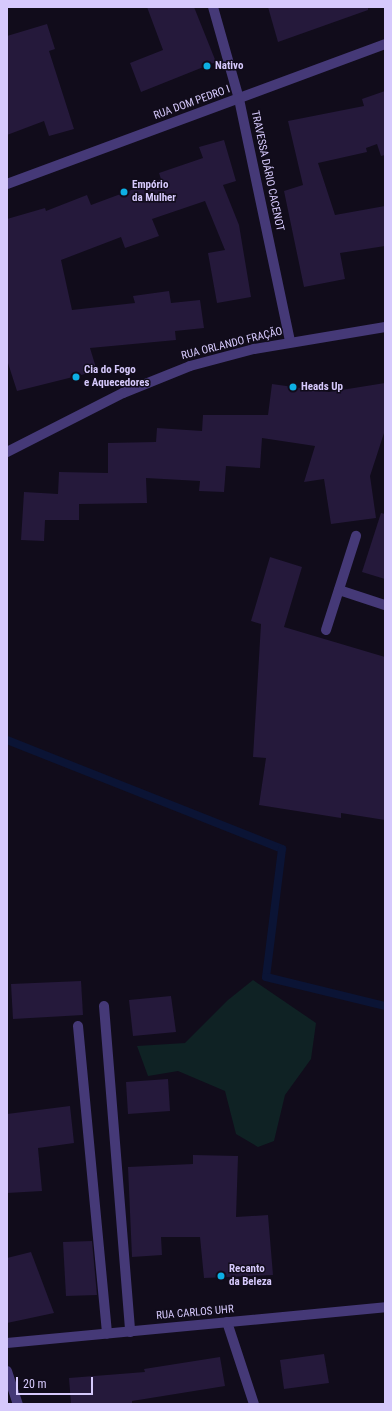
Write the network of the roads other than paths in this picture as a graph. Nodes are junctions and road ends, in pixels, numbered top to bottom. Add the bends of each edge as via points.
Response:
1 (213, 7) edge
2 (385, 44) edge
3 (240, 98) junction
4 (7, 184) edge
5 (385, 327) edge
6 (290, 342) junction
7 (7, 452) edge
8 (356, 536) dead end
9 (339, 590) junction
10 (385, 605) edge
11 (326, 630) dead end
12 (104, 1006) dead end
13 (78, 1026) dead end
14 (385, 1307) edge
15 (227, 1322) junction
16 (130, 1332) junction
17 (107, 1334) junction
18 (7, 1343) edge
19 (7, 1371) edge
20 (18, 1404) edge
21 (254, 1404) edge

1 - 3 street, TRAVESSA DÁRIO CACENOT
2 - 3 street, RUA DOM PEDRO I
3 - 4 street, RUA DOM PEDRO I
3 - 6 street, TRAVESSA DÁRIO CACENOT
5 - 6 street, RUA ORLANDO FRAÇÃO
6 - 7 street, RUA ORLANDO FRAÇÃO via 190,366 117,396
8 - 9 street
9 - 10 street
9 - 11 street
12 - 16 street
13 - 17 street
14 - 15 street, RUA CARLOS UHR
15 - 16 street, RUA CARLOS UHR
15 - 21 street
16 - 17 street, RUA CARLOS UHR
17 - 18 street, RUA CARLOS UHR
19 - 20 street

